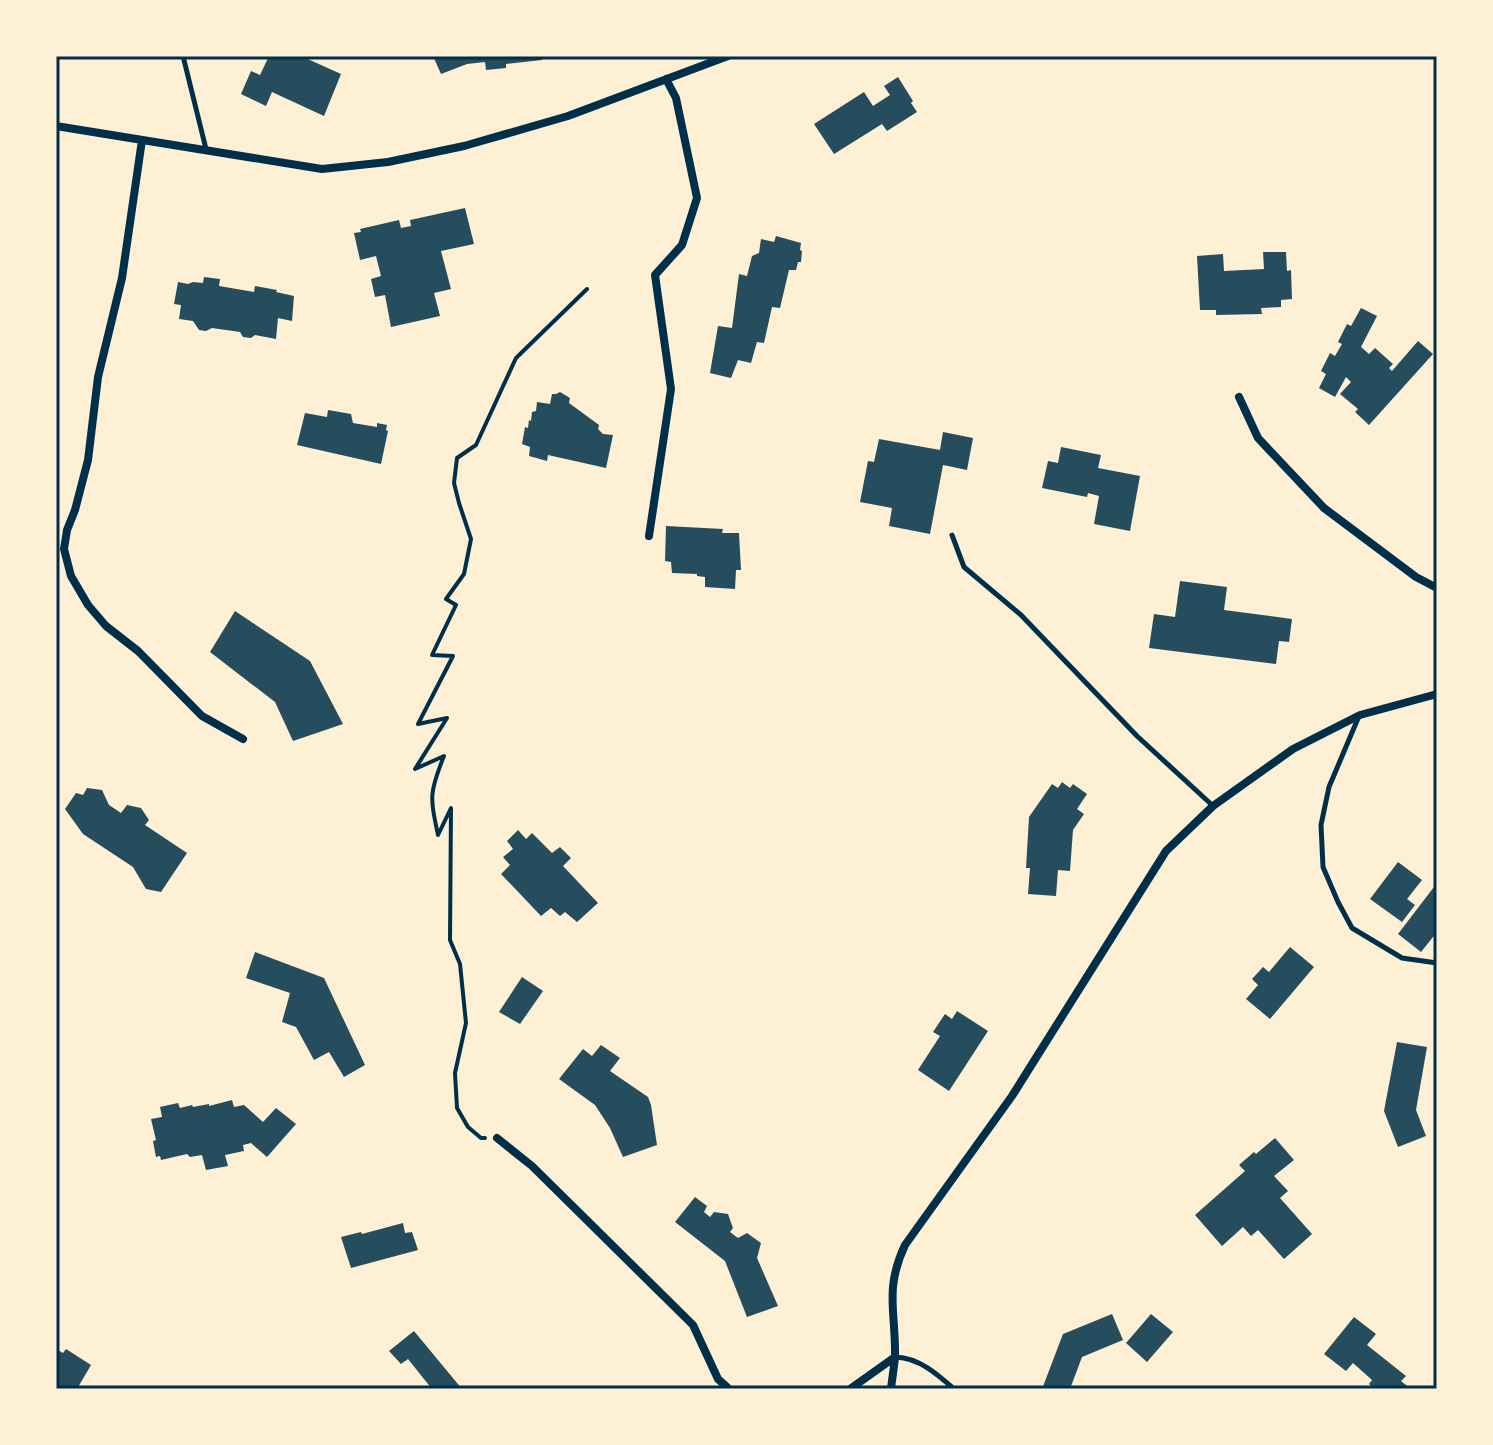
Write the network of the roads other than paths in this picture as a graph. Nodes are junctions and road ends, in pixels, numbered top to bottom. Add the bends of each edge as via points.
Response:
1 (183, 56) edge
2 (728, 56) edge
3 (666, 79) junction
4 (56, 126) edge
5 (142, 140) junction
6 (206, 149) junction
7 (1239, 397) dead end
8 (952, 535) dead end
9 (649, 536) dead end
10 (1437, 588) edge
11 (1437, 694) edge
12 (1360, 715) junction
13 (243, 739) dead end
14 (1213, 806) junction
15 (1437, 963) edge
16 (497, 1138) road end
17 (895, 1357) junction
18 (729, 1389) edge
19 (850, 1389) edge
20 (891, 1389) edge
21 (954, 1389) edge

1 - 6 lane
2 - 3 street
3 - 6 street via 568,116 388,162 322,169
3 - 9 street via 676,98 697,198 682,245 655,275 671,389
4 - 5 street
5 - 6 street
5 - 13 street via 88,460 64,549 71,576 106,626 202,716
7 - 10 street via 1258,438 1324,508
8 - 14 lane via 964,567 1021,615
11 - 12 street
12 - 14 street via 1293,749
12 - 15 lane via 1329,787 1321,825 1323,867 1352,928 1402,958
14 - 17 street via 1166,851 1012,1096 905,1245 891,1298
16 - 18 street via 693,1325 718,1379
17 - 19 street
17 - 20 street
17 - 21 lane via 920,1363

